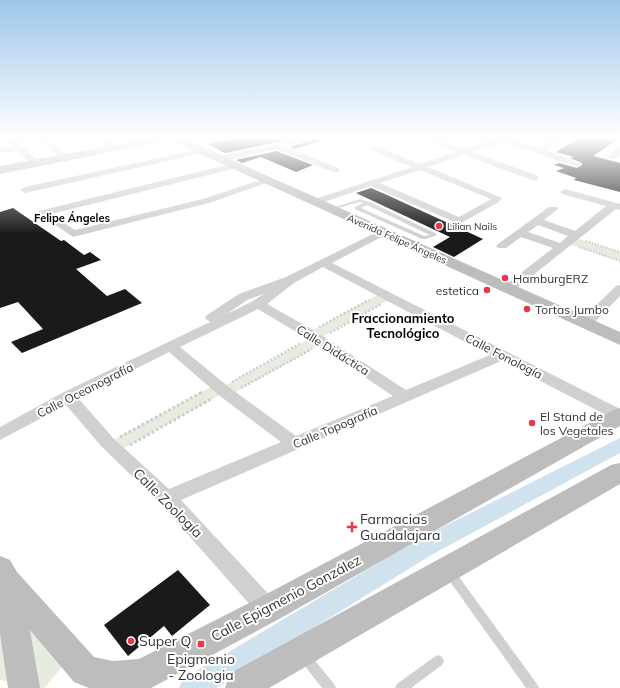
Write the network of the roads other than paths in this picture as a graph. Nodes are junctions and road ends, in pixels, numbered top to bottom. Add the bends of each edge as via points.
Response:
1 (114, 170) edge
2 (217, 170) edge
3 (243, 170) edge
4 (421, 170) edge
5 (427, 170) edge
6 (513, 170) edge
7 (535, 178) dead end
8 (267, 181) junction
9 (376, 185) junction
10 (25, 190) dead end
11 (565, 192) dead end
12 (368, 204) junction
13 (324, 206) junction
14 (617, 207) edge
15 (553, 209) dead end
16 (536, 221) junction
17 (384, 228) junction
18 (520, 233) junction
19 (569, 240) junction
20 (502, 246) dead end
21 (324, 263) junction
22 (290, 280) junction
23 (508, 288) junction
24 (620, 289) edge
25 (258, 304) junction
26 (586, 323) junction
27 (620, 339) edge
28 (170, 346) junction
29 (502, 355) junction
30 (68, 397) junction
31 (406, 397) junction
32 (620, 416) edge
33 (0, 434) edge
34 (295, 444) junction
35 (620, 472) edge
36 (167, 498) junction
37 (447, 570) junction
38 (3, 575) edge
39 (268, 609) junction
40 (301, 652) junction
41 (438, 661) dead end
42 (132, 681) edge
43 (247, 686) edge
44 (24, 688) edge
45 (330, 688) edge
46 (400, 688) edge
47 (533, 688) edge

1 - 10 street
2 - 8 street via 43,213 73,234 193,204
3 - 8 street, Avenida Felipe Ángeles
4 - 9 street
5 - 9 street via 497,198 459,221
6 - 7 street
8 - 13 street, Avenida Felipe Ángeles
9 - 13 street
11 - 14 street
12 - 13 lane via 360,200
12 - 17 lane via 357,208
12 - 17 lane via 434,235 424,238
13 - 17 street, Avenida Felipe Ángeles
14 - 19 street
15 - 16 street
16 - 18 street
16 - 19 street
17 - 21 street, Calle Oceanografía
17 - 23 street, Avenida Felipe Ángeles
18 - 19 street
18 - 20 street
19 - 23 street
21 - 22 street, Calle Oceanografía
21 - 29 street, Calle Fonología
22 - 25 street, Calle Oceanografía
22 - 28 street, Calle Oceanografía via 243,297
23 - 26 street, Avenida Felipe Ángeles
24 - 26 street
25 - 28 street, Calle Oceanografía
25 - 31 street, Calle Didáctica
26 - 27 street, Avenida Felipe Ángeles
28 - 30 street, Calle Oceanografía
28 - 34 street
29 - 31 street, Calle Topografía
29 - 32 street, Calle Fonología
30 - 33 street, Calle Oceanografía
30 - 36 street, Calle Zoología via 113,448
31 - 34 street, Calle Topografía
32 - 39 street, Calle Epigmenio González
34 - 36 street, Calle Topografía
35 - 37 street
36 - 39 street, Calle Zoología
37 - 40 street
37 - 47 lane
38 - 42 street via 85,671
38 - 44 street
39 - 42 street, Calle Epigmenio González
40 - 43 street
40 - 45 lane
41 - 46 lane

